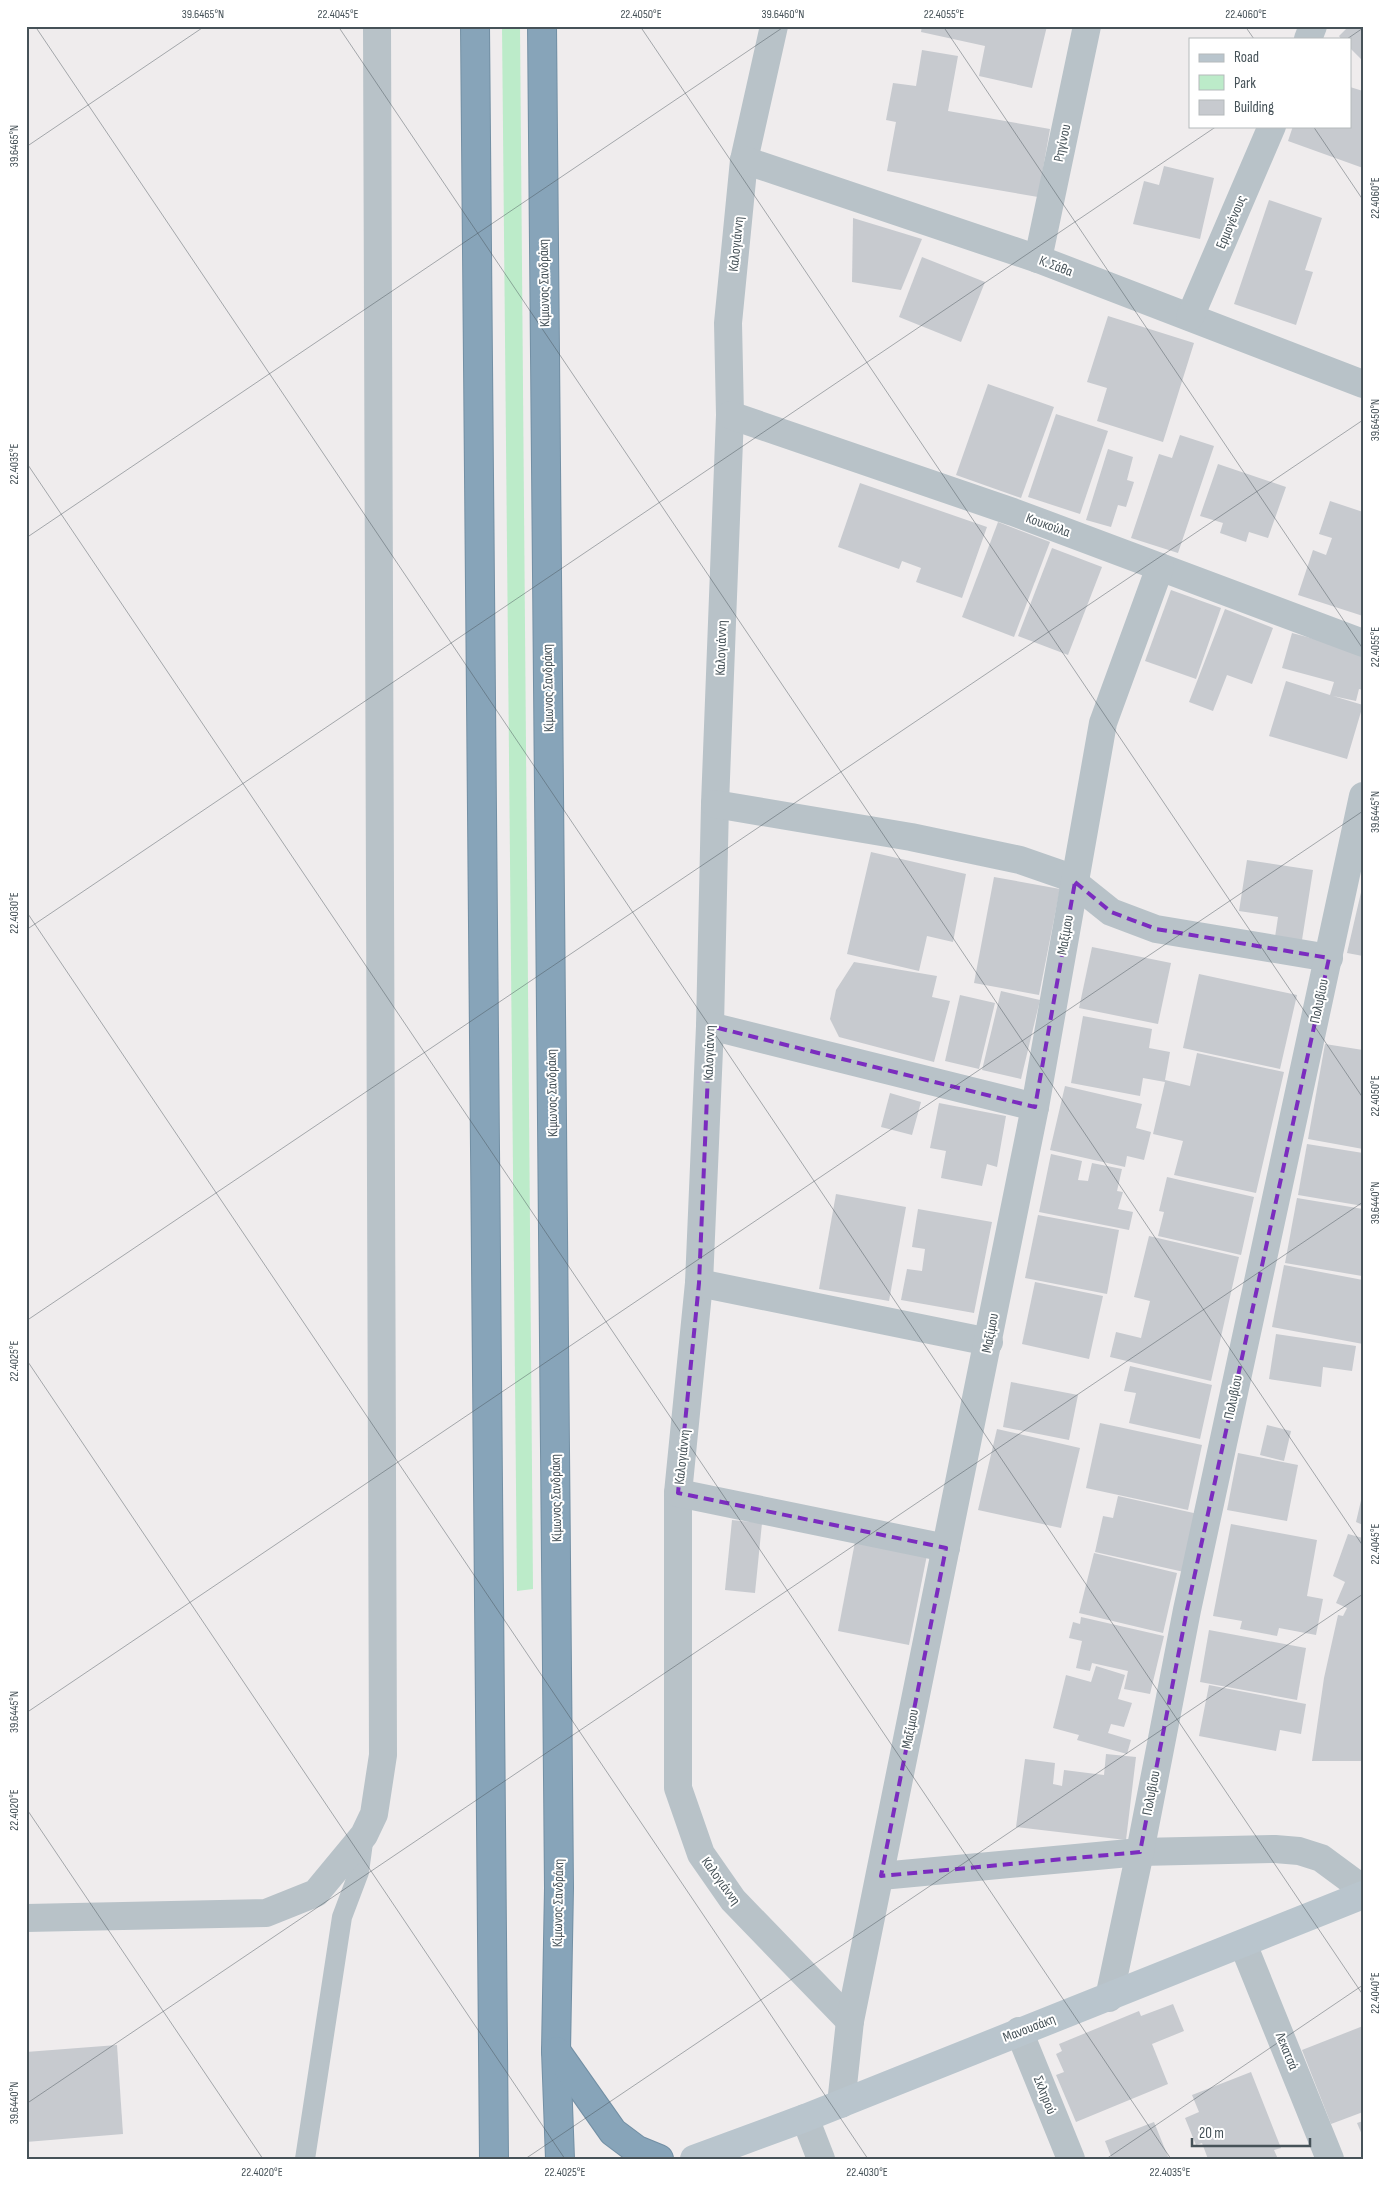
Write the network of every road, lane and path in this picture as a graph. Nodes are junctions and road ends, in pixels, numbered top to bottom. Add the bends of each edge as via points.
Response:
1 (377, 26) edge
2 (475, 26) edge
3 (542, 26) edge
4 (774, 26) edge
5 (1087, 26) edge
6 (1313, 26) edge
7 (1308, 38) edge
8 (1271, 128) edge
9 (744, 160) junction
10 (1038, 260) junction
11 (1190, 317) junction
12 (1363, 384) edge
13 (730, 415) junction
14 (1160, 567) junction
15 (1363, 643) edge
16 (1363, 796) edge
17 (715, 804) junction
18 (1075, 882) junction
19 (1329, 958) junction
20 (710, 1026) junction
21 (1035, 1107) junction
22 (699, 1283) junction
23 (988, 1342) junction
24 (678, 1493) junction
25 (946, 1548) junction
26 (364, 1835) junction
27 (1140, 1852) junction
28 (881, 1876) junction
29 (1363, 1889) edge
30 (1363, 1895) edge
31 (26, 1918) edge
32 (1243, 1944) junction
33 (1109, 1998) junction
34 (850, 2021) junction
35 (1019, 2031) junction
36 (556, 2051) junction
37 (840, 2104) junction
38 (805, 2118) junction
39 (305, 2159) edge
40 (494, 2159) edge
41 (560, 2159) edge
42 (659, 2159) edge
43 (694, 2159) edge
44 (821, 2159) edge
45 (1071, 2159) edge
46 (1330, 2159) edge

1 - 26 street via 383,1755 374,1814
2 - 40 highway
3 - 36 highway, Κίμωνος Σανδράκη via 559,1888
4 - 9 street, Καλογιάννη
5 - 10 street, Ρηγίνου
6 - 7 street
8 - 11 street, Ερμογένους
9 - 10 street, Κ. Σάθα
9 - 13 street, Καλογιάννη via 728,323
10 - 11 street, Κ. Σάθα
11 - 12 street, Κ. Σάθα
13 - 14 street, Κουκούλα via 1013,512
13 - 17 street, Καλογιάννη
14 - 15 street, Κουκούλα
14 - 18 street, Μαξίμου via 1103,723
16 - 19 street, Πολυβίου
17 - 18 street via 911,837 1020,860
17 - 20 street, Καλογιάννη
18 - 19 street via 1111,912 1149,927
18 - 21 street, Μαξίμου
19 - 27 street, Πολυβίου via 1187,1610
20 - 21 street
20 - 22 street, Καλογιάννη
21 - 23 street, Μαξίμου
22 - 23 street
22 - 24 street, Καλογιάννη
23 - 25 street, Μαξίμου
24 - 25 street
24 - 34 street, Καλογιάννη via 678,1788 701,1854 733,1900
25 - 28 street, Μαξίμου
26 - 31 street via 316,1894 266,1913
26 - 39 lane via 359,1872 342,1917
27 - 28 street
27 - 29 street via 1299,1851 1321,1858
27 - 33 street, Πολυβίου
28 - 34 street, Μαξίμου
30 - 32 street, Μανουσάκη
32 - 33 street, Μανουσάκη
32 - 46 street, Λεκατσά
33 - 35 street, Μανουσάκη
34 - 37 street, Μαξίμου
35 - 37 street, Μανουσάκη
35 - 45 street, Σκληρού
36 - 41 highway, Κίμωνος Σανδράκη
36 - 42 highway via 613,2132 637,2150
37 - 38 street, Μανουσάκη
38 - 43 street, Μανουσάκη
38 - 44 street

